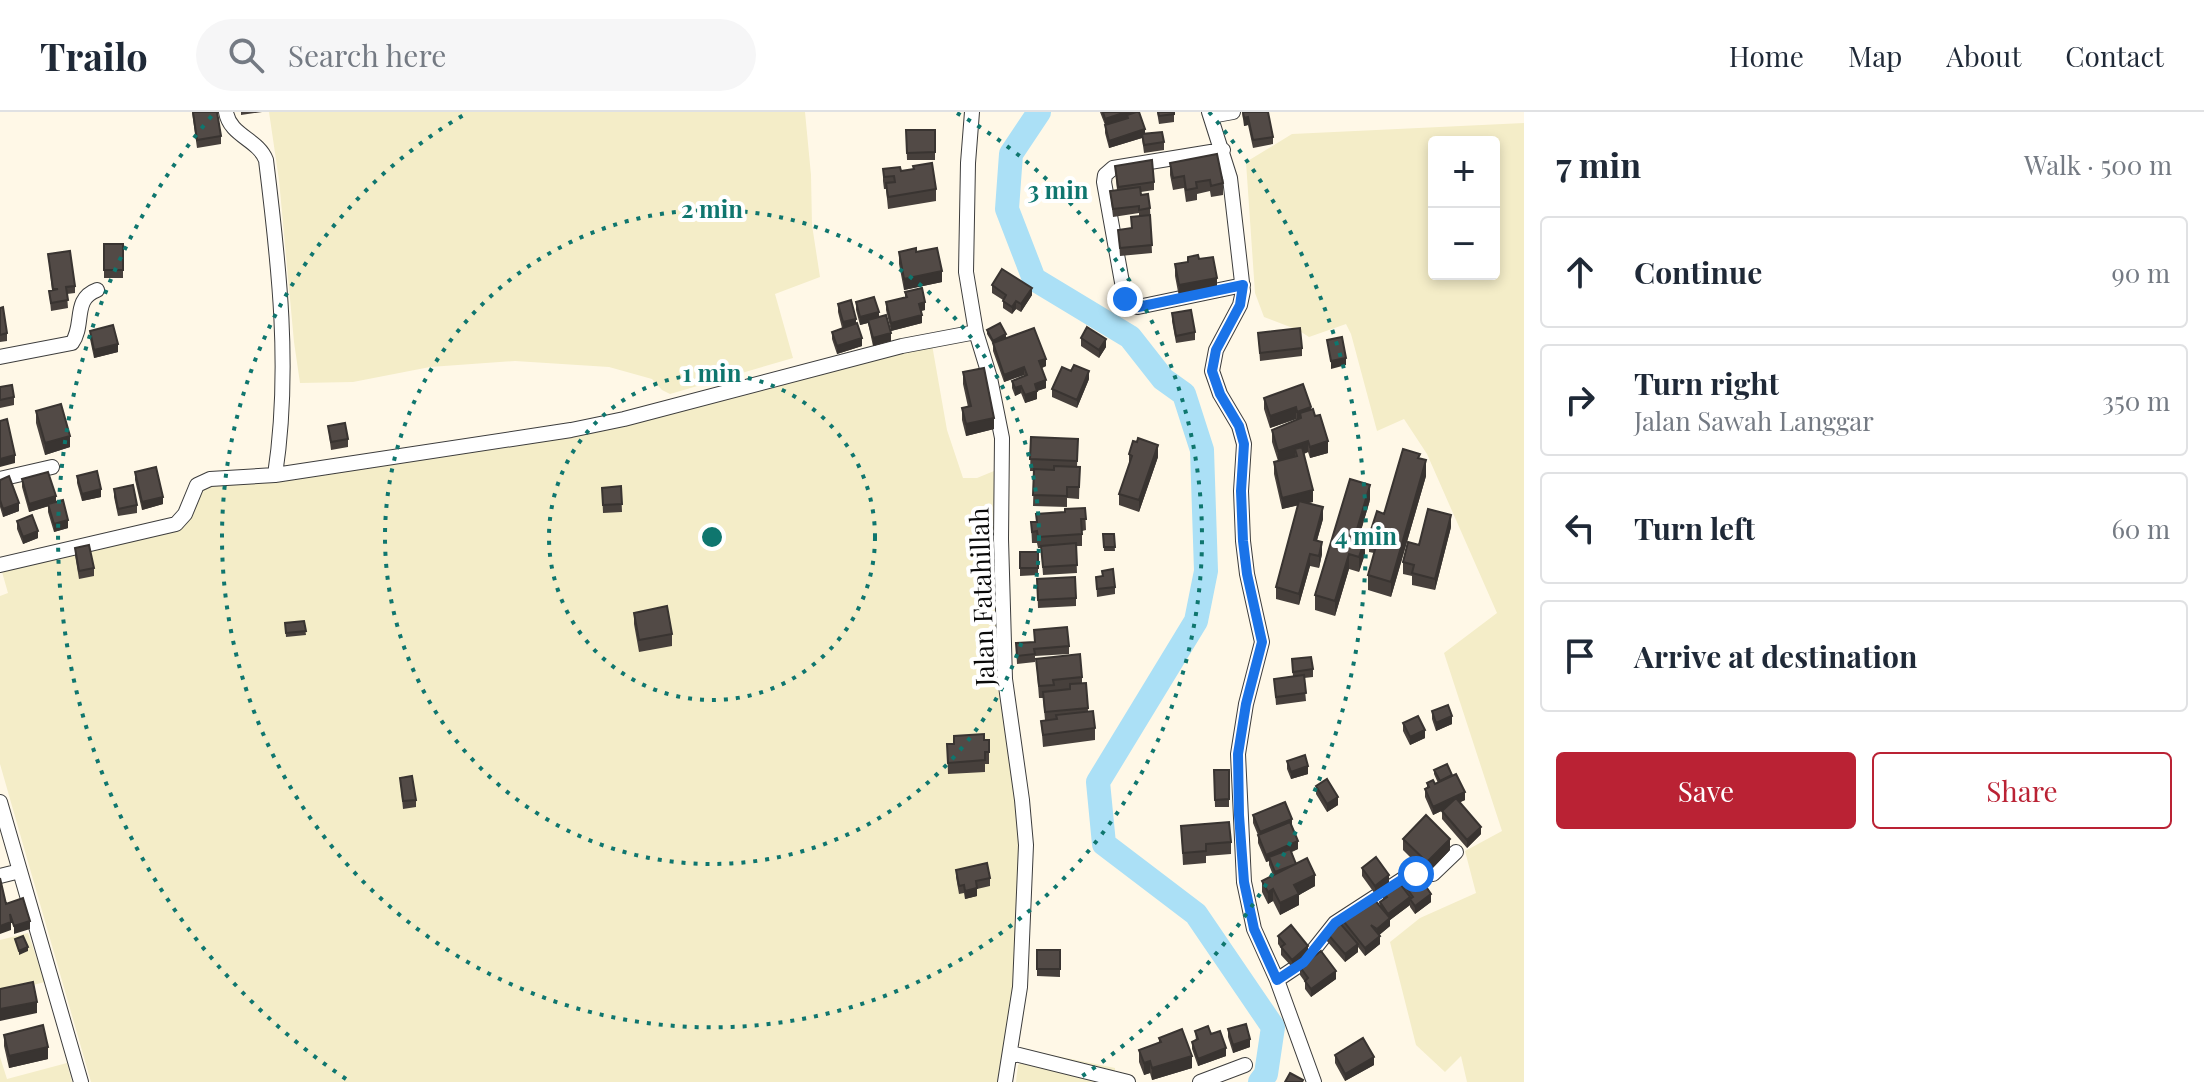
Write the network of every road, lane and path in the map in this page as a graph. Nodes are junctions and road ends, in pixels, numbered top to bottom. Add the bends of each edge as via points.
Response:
1 (226, 112) edge
2 (972, 112) edge
3 (1233, 112) edge
4 (1210, 114) edge
5 (1223, 150) junction
6 (1243, 285) junction
7 (97, 290) dead end
8 (976, 332) junction
9 (0, 357) edge
10 (52, 467) dead end
11 (275, 475) junction
12 (0, 479) edge
13 (0, 565) edge
14 (0, 802) edge
15 (1456, 852) dead end
16 (20, 871) junction
17 (0, 876) edge
18 (1277, 980) junction
19 (1011, 1053) junction
20 (1245, 1065) dead end
21 (81, 1082) edge
22 (1005, 1082) edge
23 (1128, 1082) edge
24 (1200, 1082) edge
25 (1314, 1082) edge

1 - 11 street via 232,128 266,160 283,325
2 - 8 street, Jalan Fatahillah via 965,252
3 - 4 street
4 - 5 street
5 - 6 street
5 - 6 street via 1113,168 1104,182 1128,304 1138,307
6 - 18 street via 1212,371 1244,444 1243,541 1262,642 1238,754 1239,815 1254,929
7 - 9 street via 83,300 72,343
8 - 11 street via 571,430
8 - 19 street, Jalan Fatahillah via 1002,438 1005,679 1026,845 1020,987
10 - 12 street
11 - 13 street via 201,482 176,524
14 - 16 street
15 - 18 street via 1433,874 1409,875 1335,923 1304,962
16 - 17 street
16 - 21 street
18 - 25 street
19 - 22 street, Jalan Fatahillah
19 - 23 street
20 - 24 street

